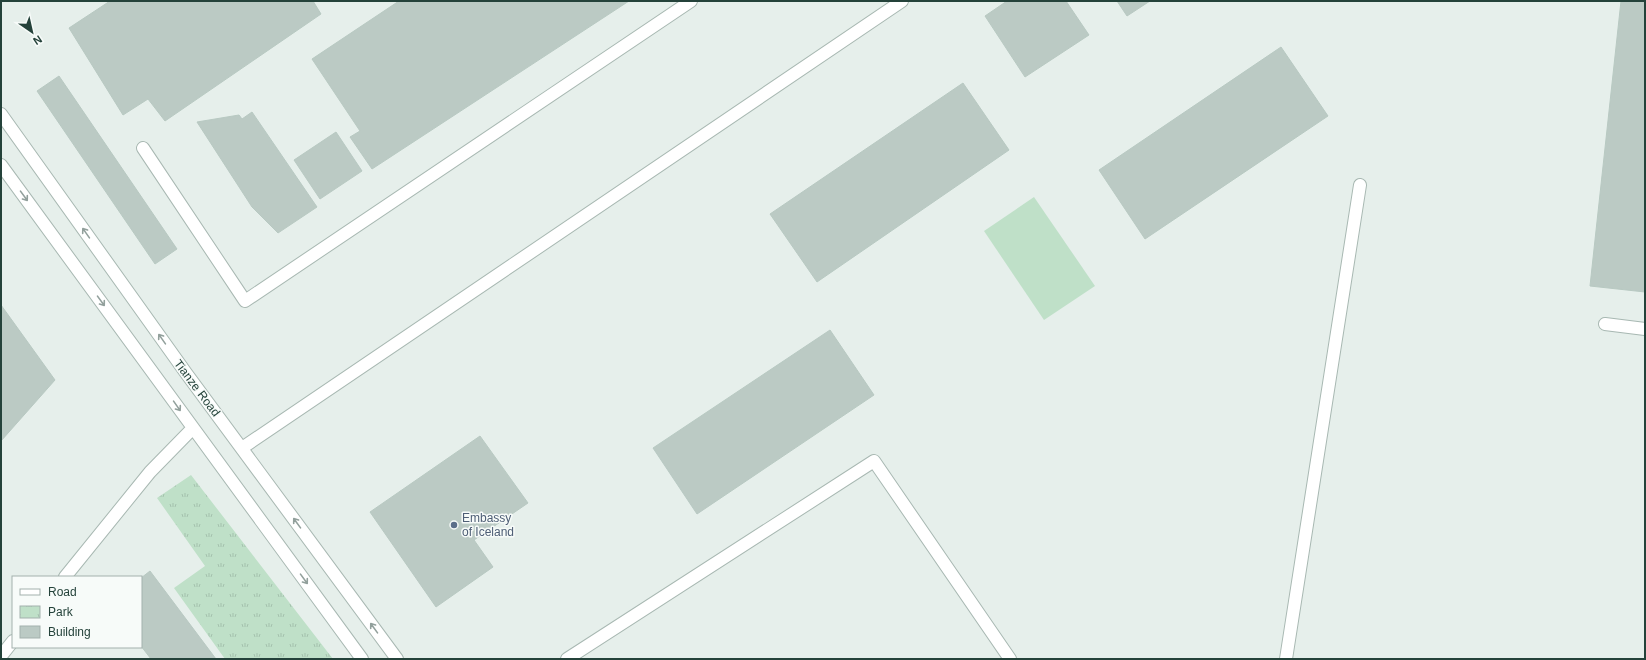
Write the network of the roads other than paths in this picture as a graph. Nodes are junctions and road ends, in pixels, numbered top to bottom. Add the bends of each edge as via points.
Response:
1 (691, 1) edge
2 (902, 1) edge
3 (1, 114) edge
4 (143, 148) dead end
5 (1, 164) edge
6 (1360, 185) dead end
7 (1605, 324) dead end
8 (1645, 329) edge
9 (193, 428) junction
10 (242, 448) junction
11 (66, 576) edge
12 (12, 642) edge
13 (1, 656) edge
14 (362, 659) edge
15 (397, 659) edge
16 (567, 659) edge
17 (1010, 659) edge
18 (1286, 659) edge

1 - 4 street via 245,301
2 - 10 street
10 -> 3 street, Tianze Road
5 -> 9 street
6 - 18 street
7 - 8 street
9 - 11 street via 150,472
9 -> 14 street
15 -> 10 street, Tianze Road
12 - 13 street
16 - 17 street via 874,461

